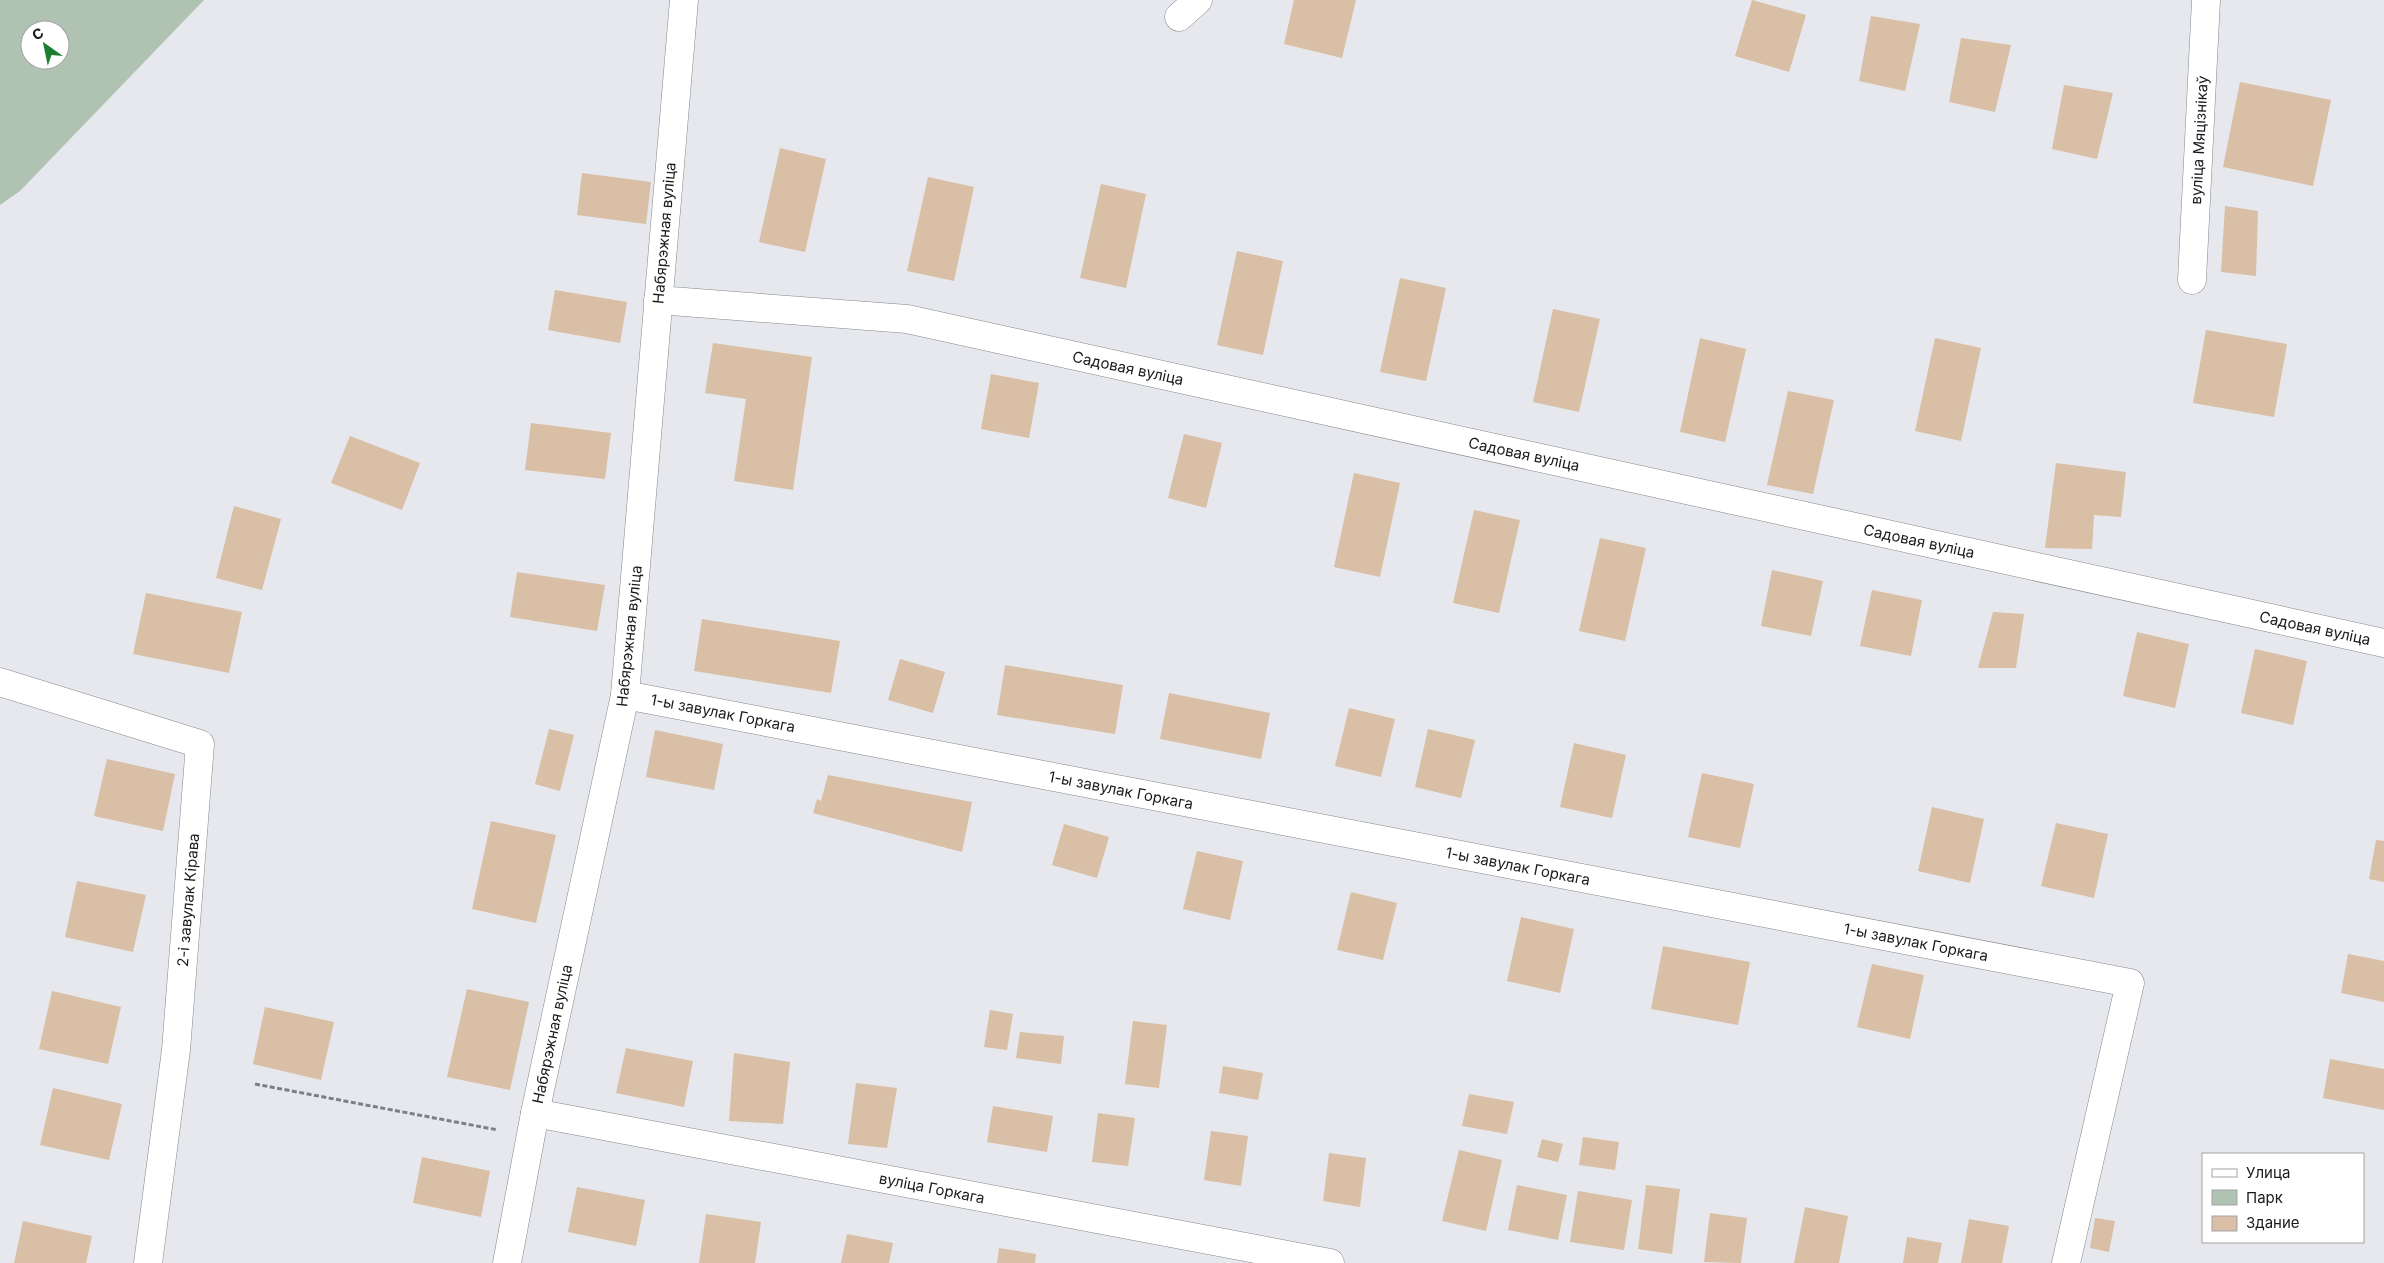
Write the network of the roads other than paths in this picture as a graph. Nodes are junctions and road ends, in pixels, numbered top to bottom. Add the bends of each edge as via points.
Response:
1 (684, 0) edge
2 (2206, 0) edge
3 (2192, 280) dead end
4 (658, 300) junction
5 (2384, 644) edge
6 (0, 682) edge
7 (625, 694) junction
8 (533, 1124) junction
9 (148, 1263) edge
10 (507, 1263) edge
11 (1330, 1263) edge
12 (2066, 1263) edge

1 - 4 street, Набярэжная вуліца
2 - 3 street, вуліца Мяцізнікаў
4 - 5 street, Садовая вуліца via 907,319
4 - 7 street, Набярэжная вуліца
6 - 9 street, 2-і завулак Кірава via 200,744 176,1050
7 - 8 street, Набярэжная вуліца
7 - 12 street, 1-ы завулак Горкага via 2130,983
8 - 10 street, Набярэжная вуліца
8 - 11 street, вуліца Горкага

